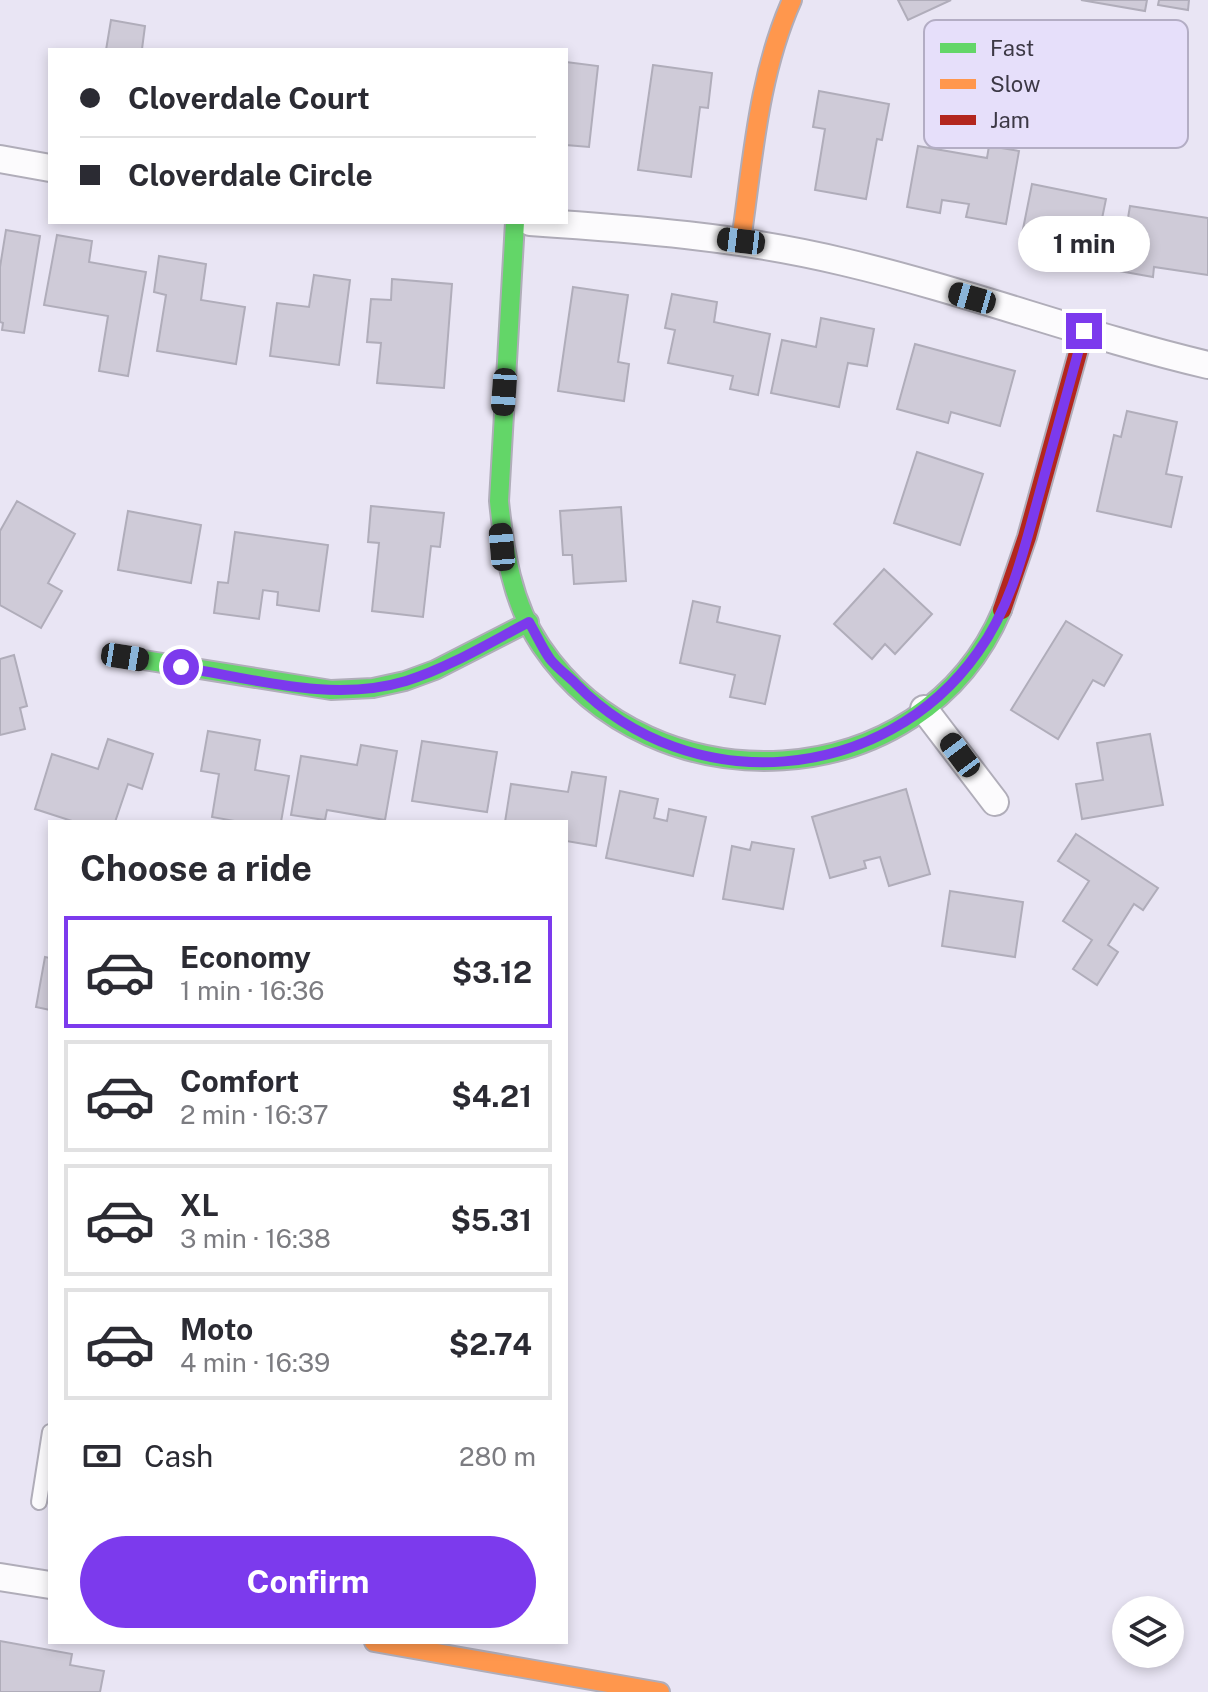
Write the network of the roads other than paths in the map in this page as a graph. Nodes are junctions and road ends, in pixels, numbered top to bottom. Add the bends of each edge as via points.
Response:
1 (792, 0) edge
2 (0, 159) edge
3 (48, 168) edge
4 (515, 224) edge
5 (559, 224) edge
6 (741, 241) junction
7 (1084, 331) junction
8 (1208, 365) edge
9 (529, 622) junction
10 (125, 657) dead end
11 (924, 709) junction
12 (995, 802) dead end
13 (48, 1445) edge
14 (39, 1502) dead end
15 (0, 1577) edge
16 (48, 1585) edge
17 (385, 1644) edge
18 (660, 1692) edge

1 - 6 street via 766,77
2 - 3 street
4 - 9 street via 499,501 502,547
5 - 6 street
6 - 7 street via 889,273
7 - 8 street
7 - 11 street via 1002,614 962,673
9 - 10 street via 435,670 373,688 318,689
9 - 11 street via 550,659 593,702 632,729 680,750 729,762 820,757 880,735
11 - 12 street
13 - 14 lane
15 - 16 street
17 - 18 street

